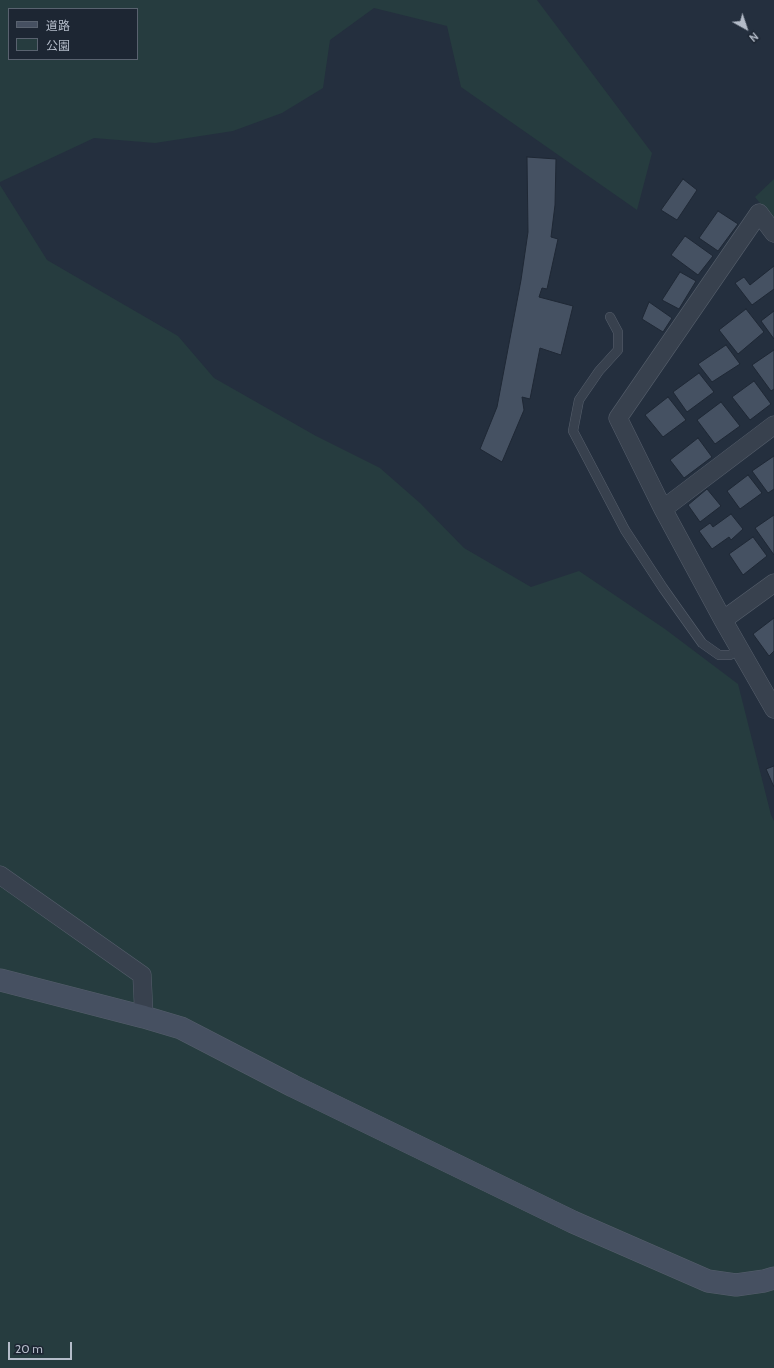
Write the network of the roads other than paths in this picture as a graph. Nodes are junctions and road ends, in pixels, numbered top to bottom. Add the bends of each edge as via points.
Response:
1 (774, 233) edge
2 (610, 318) dead end
3 (774, 425) edge
4 (663, 509) junction
5 (774, 583) edge
6 (723, 620) junction
7 (740, 649) junction
8 (774, 709) edge
9 (0, 875) edge
10 (0, 980) edge
11 (144, 1017) junction
12 (774, 1278) edge

1 - 4 street via 759,212 618,418
2 - 7 lane via 618,332 618,350 599,371 579,400 574,431 625,530 702,643 719,655 730,655
3 - 4 street
4 - 6 street
5 - 6 street
6 - 7 street
7 - 8 street
9 - 11 street via 142,975
10 - 11 street
11 - 12 street via 181,1028 293,1086 573,1222 708,1281 736,1285

